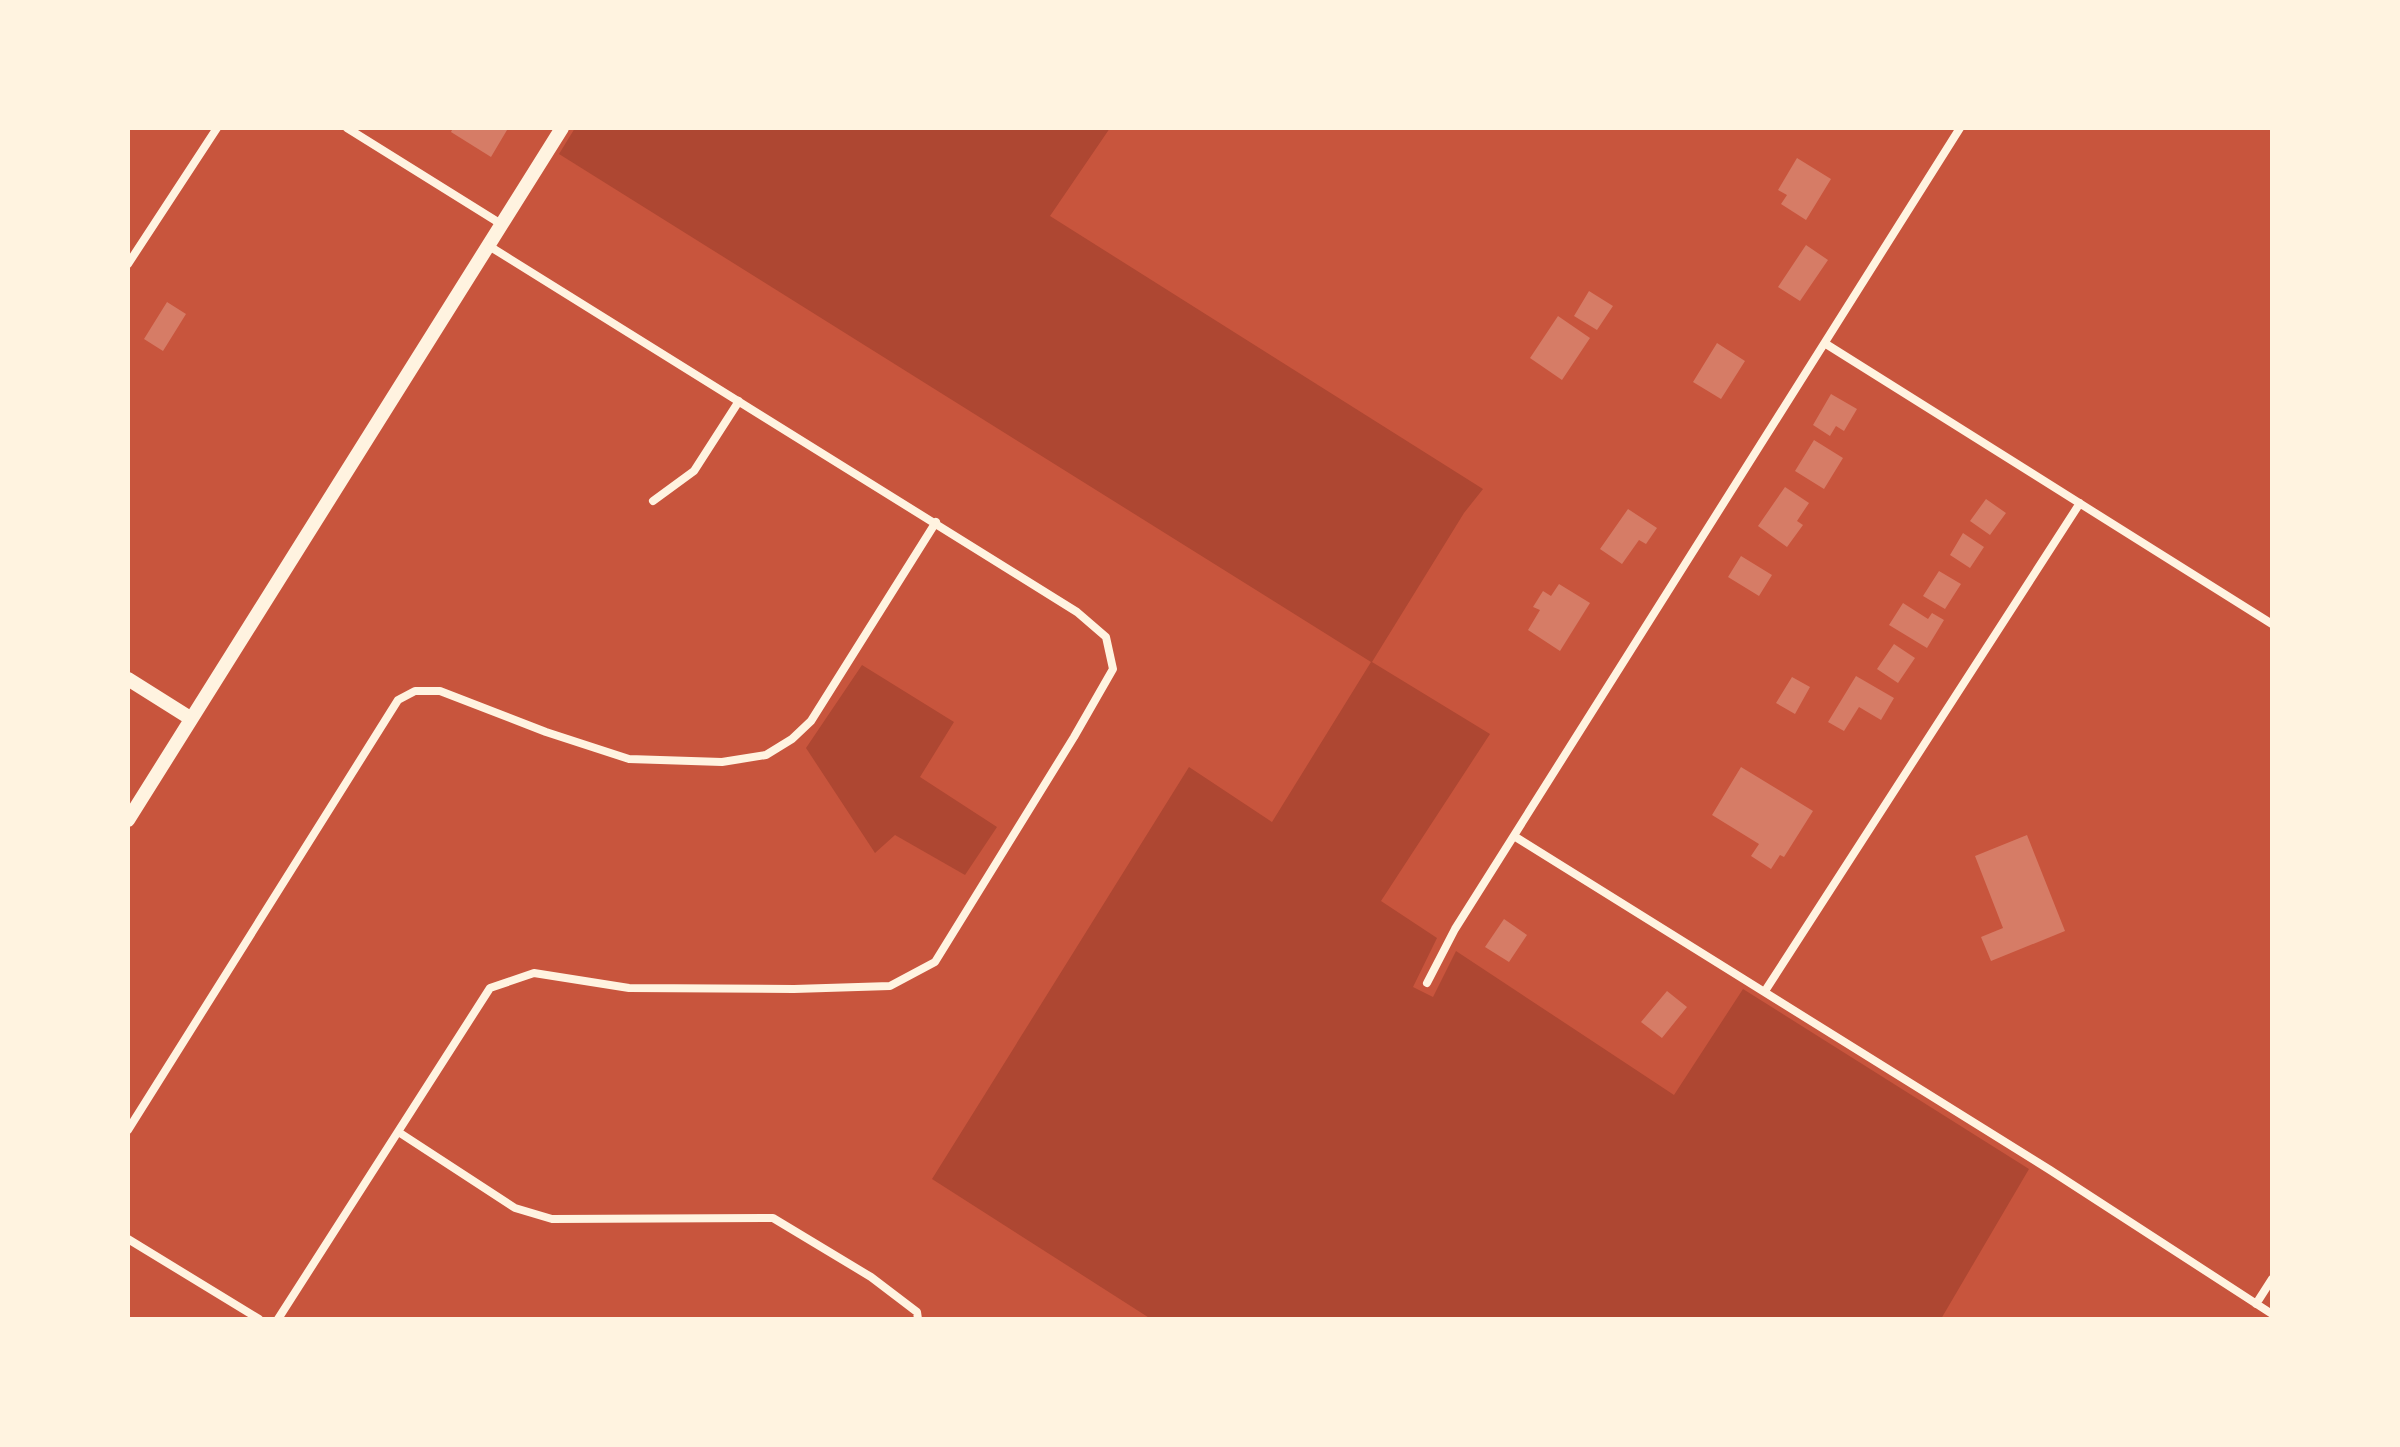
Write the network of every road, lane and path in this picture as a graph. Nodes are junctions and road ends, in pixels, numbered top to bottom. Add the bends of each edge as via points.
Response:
1 (217, 128) edge
2 (347, 128) edge
3 (562, 128) edge
4 (1960, 128) edge
5 (501, 224) junction
6 (489, 246) junction
7 (128, 264) edge
8 (1826, 344) junction
9 (739, 401) junction
10 (653, 501) dead end
11 (2080, 503) junction
12 (936, 522) junction
13 (2272, 624) edge
14 (128, 679) edge
15 (190, 718) junction
16 (128, 820) edge
17 (1514, 836) junction
18 (1427, 983) dead end
19 (1765, 991) junction
20 (128, 1130) edge
21 (400, 1133) junction
22 (128, 1239) edge
23 (2272, 1279) edge
24 (2256, 1304) junction
25 (2272, 1314) edge
26 (259, 1319) edge
27 (278, 1319) edge
28 (918, 1319) edge

1 - 7 street
2 - 5 street
3 - 5 street
4 - 8 street
5 - 6 street
6 - 9 street
6 - 15 street
8 - 11 street
8 - 17 street
9 - 10 street via 694,471
9 - 12 street
11 - 13 street
11 - 19 street
12 - 20 street via 811,721 766,755 722,762 629,759 440,691 415,691 398,700
12 - 21 street via 1077,612 1106,637 1113,669 935,962 890,986 794,989 629,988 534,973 490,988
14 - 15 street
15 - 16 street
17 - 18 street
17 - 19 street
19 - 24 street
21 - 27 street
21 - 28 street via 515,1208 552,1219 773,1218 871,1277 917,1312
22 - 26 street
23 - 24 street
24 - 25 street

